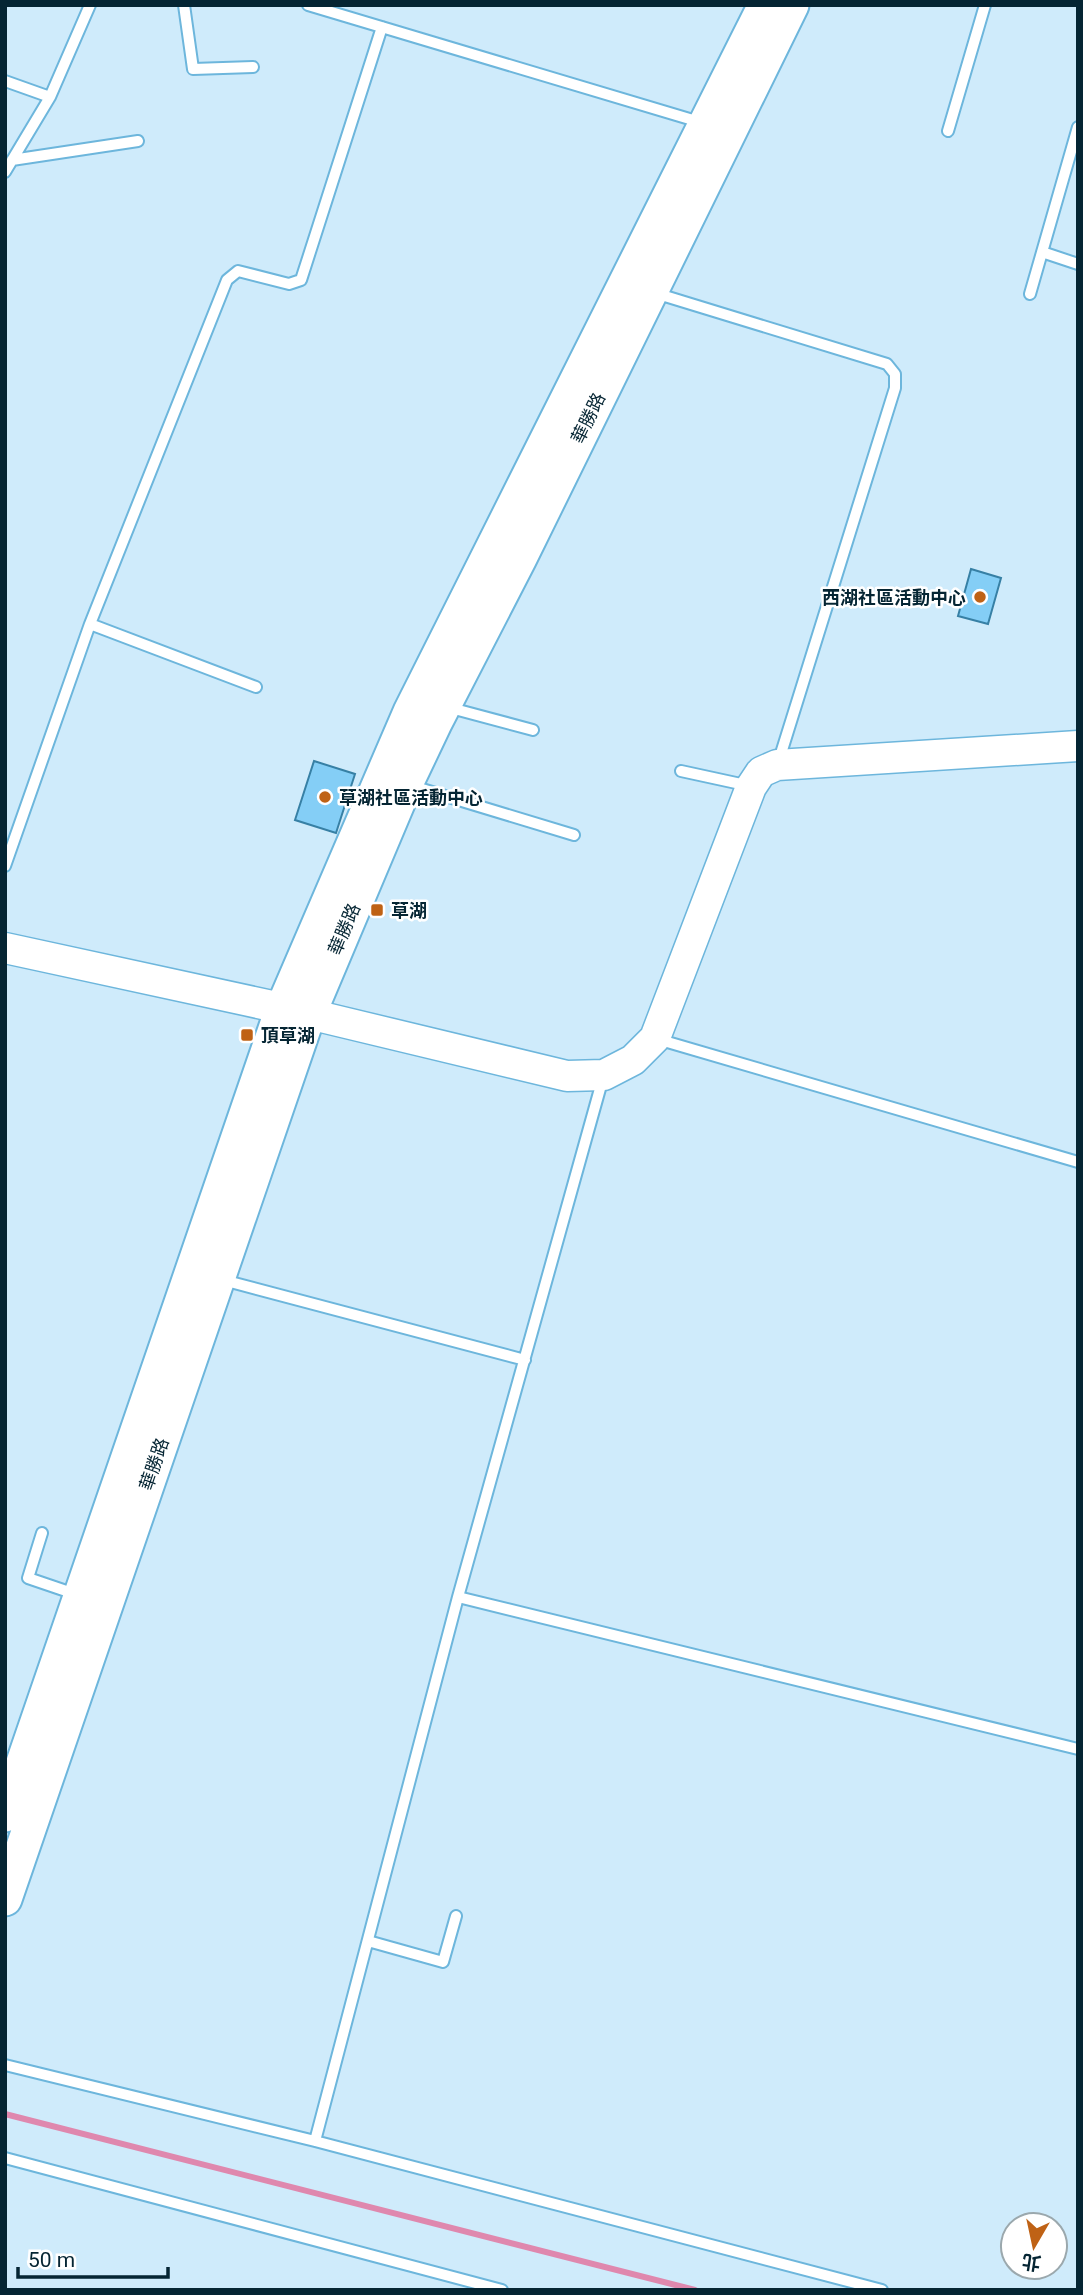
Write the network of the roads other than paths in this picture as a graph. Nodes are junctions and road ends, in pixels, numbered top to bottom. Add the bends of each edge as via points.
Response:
1 (90, 5) edge
2 (184, 5) edge
3 (308, 5) edge
4 (765, 5) edge
5 (793, 5) edge
6 (985, 5) edge
7 (382, 27) junction
8 (253, 67) dead end
9 (5, 81) edge
10 (50, 97) junction
11 (717, 128) junction
12 (1078, 128) edge
13 (948, 131) dead end
14 (138, 141) dead end
15 (12, 160) junction
16 (5, 172) edge
17 (1042, 252) junction
18 (1078, 264) edge
19 (638, 287) junction
20 (1030, 294) dead end
21 (90, 624) junction
22 (257, 687) dead end
23 (444, 706) junction
24 (533, 730) dead end
25 (1078, 746) edge
26 (777, 765) junction
27 (681, 771) dead end
28 (406, 784) junction
29 (751, 787) junction
30 (574, 835) dead end
31 (5, 866) edge
32 (5, 948) edge
33 (295, 1012) junction
34 (654, 1038) junction
35 (604, 1076) junction
36 (1078, 1162) edge
37 (218, 1279) junction
38 (524, 1360) junction
39 (42, 1533) dead end
40 (81, 1596) junction
41 (458, 1597) junction
42 (1078, 1749) edge
43 (5, 1815) edge
44 (5, 1899) edge
45 (456, 1916) dead end
46 (368, 1941) junction
47 (5, 2065) edge
48 (315, 2141) junction
49 (5, 2158) edge
50 (502, 2290) edge
51 (882, 2290) edge

1 - 10 lane
2 - 8 lane via 194,69
3 - 7 lane
4 - 11 main road, 華勝路
5 - 11 main road, 華勝路
6 - 13 lane
7 - 11 lane
7 - 21 lane via 301,280 289,284 238,271 227,280
9 - 10 lane
10 - 15 lane
11 - 19 main road, 華勝路
12 - 17 lane
14 - 15 lane
15 - 16 lane
17 - 18 lane
17 - 20 lane
19 - 23 main road, 華勝路 via 520,558
19 - 26 lane via 887,365 895,374 895,388
19 - 33 main road, 華勝路 via 410,712
21 - 22 lane
21 - 31 lane
23 - 24 lane
23 - 28 main road, 華勝路
25 - 26 street
26 - 29 street via 761,772
27 - 29 lane
28 - 30 lane
28 - 33 main road, 華勝路
29 - 34 street
32 - 33 street
33 - 35 street via 567,1076
33 - 37 main road, 華勝路
33 - 40 main road, 華勝路
34 - 35 street via 633,1060
34 - 36 lane
35 - 38 lane
37 - 38 lane
37 - 44 main road, 華勝路
38 - 41 lane
39 - 40 lane via 28,1578
40 - 43 main road, 華勝路
41 - 42 lane
41 - 46 lane
45 - 46 lane via 443,1962
46 - 48 lane
47 - 48 lane
48 - 51 lane
49 - 50 lane

